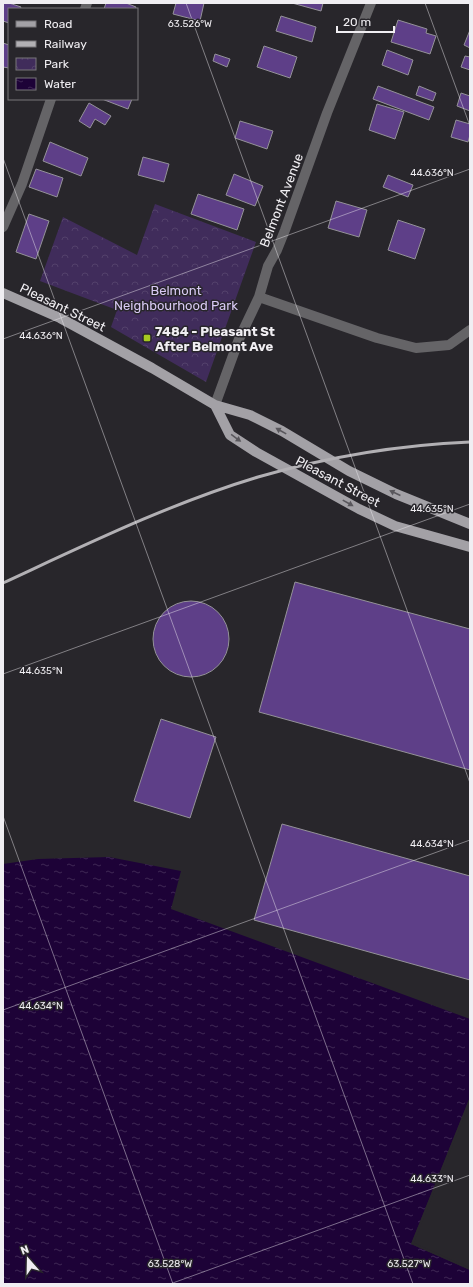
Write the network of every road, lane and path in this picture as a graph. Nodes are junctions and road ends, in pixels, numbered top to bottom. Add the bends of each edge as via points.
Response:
1 (371, 3) edge
2 (51, 100) edge
3 (3, 227) edge
4 (3, 293) edge
5 (260, 297) junction
6 (470, 330) edge
7 (215, 405) junction
8 (470, 524) edge
9 (470, 548) edge

1 - 5 street, Belmont Avenue via 327,113 285,230 268,266
2 - 3 street via 22,184
4 - 7 main road, Pleasant Street via 67,322
5 - 6 street via 377,338 416,348 449,345
5 - 7 street, Belmont Avenue via 239,339
8 -> 7 main road, Pleasant Street via 396,494 349,471 250,415
7 -> 9 main road, Pleasant Street via 230,435 262,456 395,526

